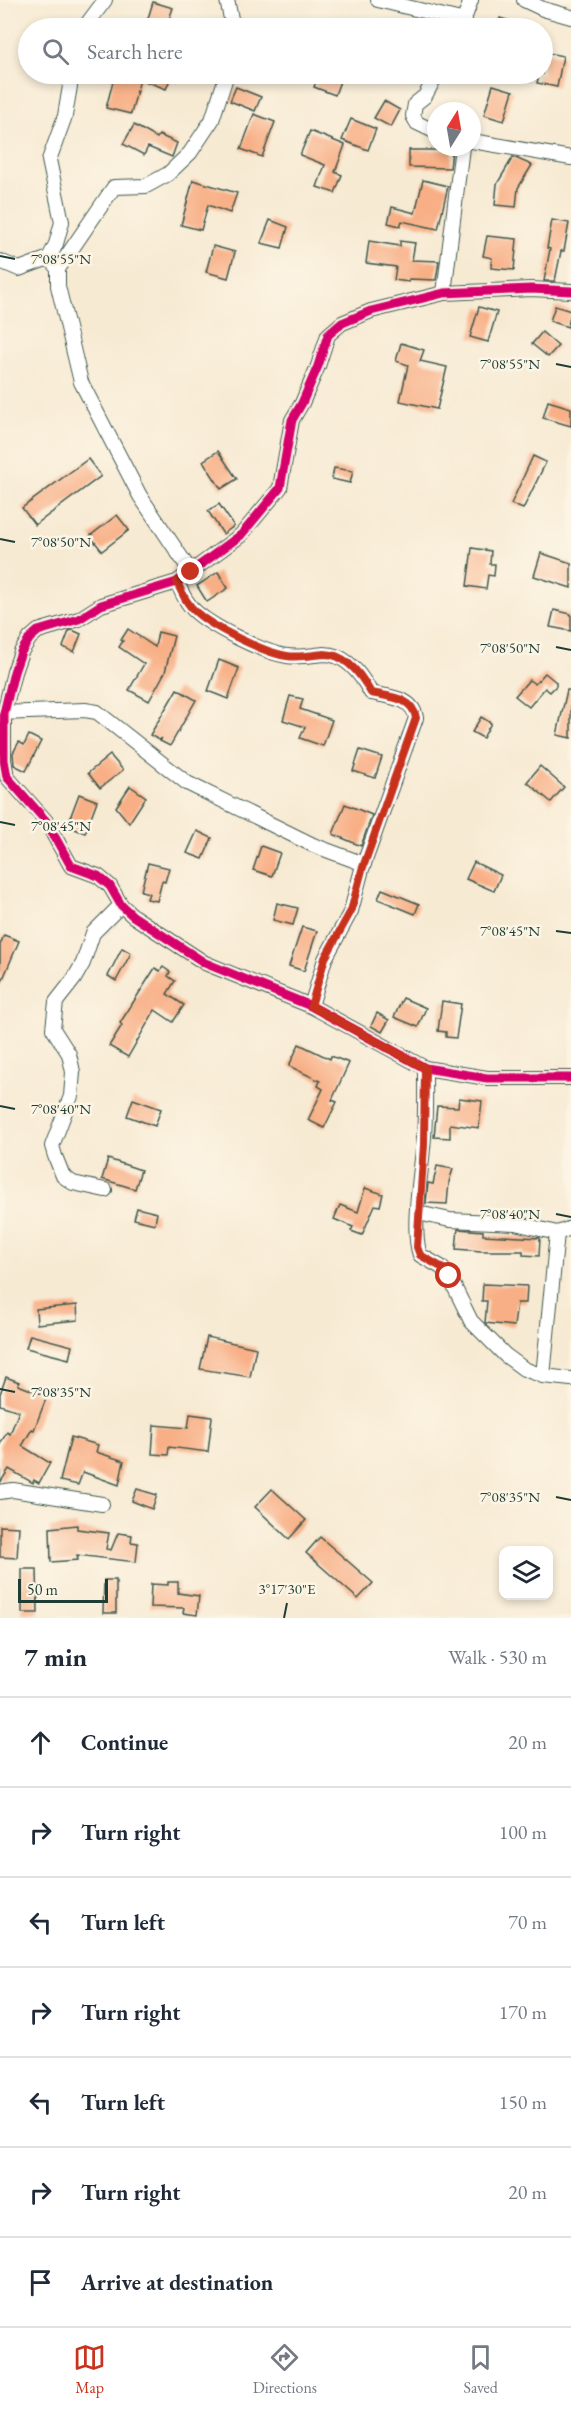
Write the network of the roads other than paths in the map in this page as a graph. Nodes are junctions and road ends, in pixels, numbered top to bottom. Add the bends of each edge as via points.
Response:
1 (105, 0) edge
2 (227, 0) edge
3 (378, 0) edge
4 (471, 0) edge
5 (524, 0) edge
6 (571, 17) edge
7 (92, 18) edge
8 (231, 18) edge
9 (439, 18) edge
10 (465, 18) edge
11 (70, 84) edge
12 (224, 84) edge
13 (431, 84) edge
14 (427, 128) edge
15 (481, 143) edge
16 (461, 156) edge
17 (571, 158) edge
18 (0, 261) edge
19 (53, 264) junction
20 (571, 291) edge
21 (444, 293) junction
22 (191, 572) junction
23 (177, 582) junction
24 (2, 713) edge
25 (2, 770) edge
26 (364, 864) junction
27 (121, 905) junction
28 (311, 1006) junction
29 (425, 1068) junction
30 (571, 1078) edge
31 (105, 1190) dead end
32 (418, 1213) junction
33 (564, 1231) edge
34 (543, 1376) junction
35 (571, 1379) edge
36 (0, 1492) edge
37 (102, 1504) dead end

1 - 7 street
2 - 8 street
3 - 9 street
4 - 10 street
5 - 6 street
11 - 19 street via 65,116 49,160 62,222
12 - 19 street via 212,120 190,153 168,174 146,186 114,187
13 - 14 street via 415,104 413,116
15 - 17 street
16 - 21 street
18 - 19 street via 19,269
19 - 22 street via 81,382 140,496
20 - 21 street
21 - 22 street via 371,311 342,323 328,335 292,420 280,488 241,535
22 - 23 street
23 - 24 street via 38,631 21,652
23 - 26 street via 196,612 227,632 278,655 327,654 348,663 362,676 371,693 408,702 415,709 416,718
24 - 25 street
24 - 26 street via 97,712 188,783 313,845
25 - 27 street via 46,821 71,866 110,885
26 - 28 street via 351,911 325,958
27 - 28 street via 205,963
27 - 31 street via 93,933 74,980 56,1002 53,1029 69,1054 73,1072 71,1096 52,1146 55,1156 63,1176 73,1183
28 - 29 street
29 - 30 street via 487,1078
29 - 32 street
32 - 33 street via 450,1220 515,1223
32 - 34 street via 420,1255 449,1276 471,1321 498,1348 524,1369
33 - 34 street
34 - 35 street
36 - 37 street via 13,1490

